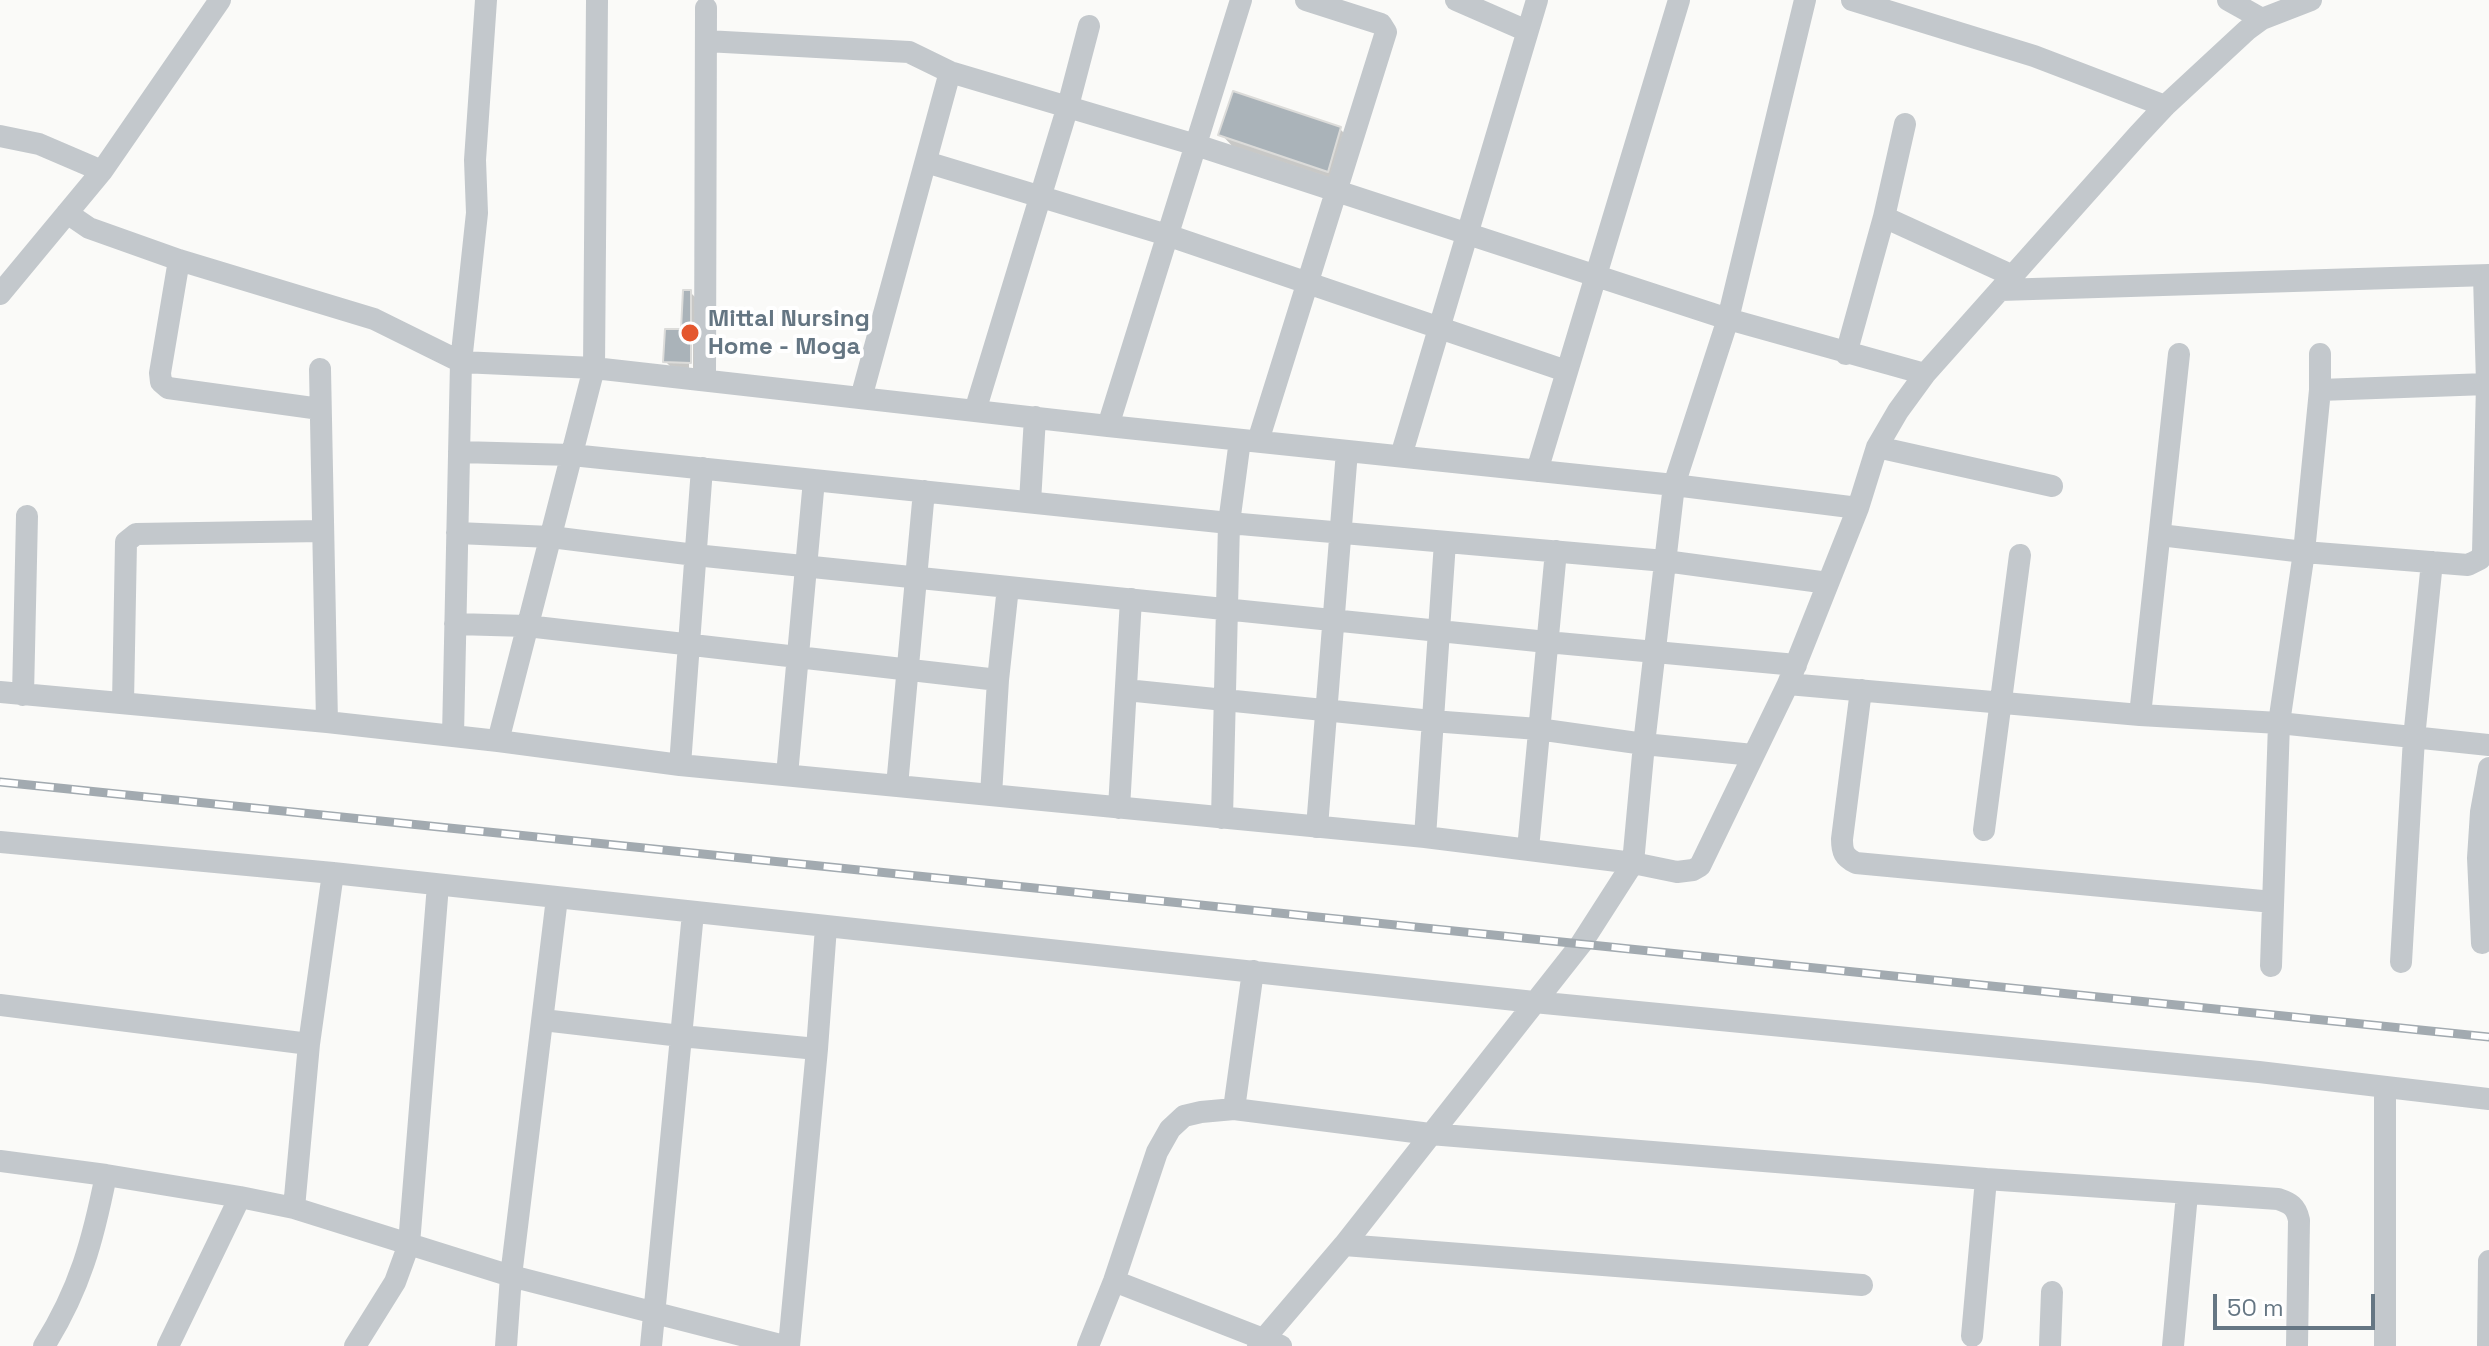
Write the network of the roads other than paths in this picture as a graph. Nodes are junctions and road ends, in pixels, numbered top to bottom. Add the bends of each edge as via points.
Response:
1 (220, 0) edge
2 (486, 0) edge
3 (597, 0) edge
4 (1241, 0) edge
5 (1306, 0) edge
6 (1456, 0) edge
7 (1537, 0) edge
8 (1679, 0) edge
9 (1805, 0) edge
10 (1852, 0) edge
11 (2228, 0) edge
12 (2311, 0) edge
13 (706, 8) dead end
14 (2262, 19) junction
15 (1089, 26) dead end
16 (1527, 31) junction
17 (706, 41) junction
18 (950, 72) junction
19 (1068, 106) junction
20 (2165, 106) junction
21 (1905, 124) dead end
22 (0, 136) edge
23 (1196, 145) junction
24 (926, 162) junction
25 (102, 171) junction
26 (1335, 190) junction
27 (1040, 197) junction
28 (67, 213) junction
29 (1884, 217) junction
30 (1467, 233) junction
31 (1167, 235) junction
32 (179, 260) junction
33 (2486, 275) edge
34 (1595, 276) junction
35 (1307, 283) junction
36 (2006, 283) junction
37 (0, 294) edge
38 (1728, 319) junction
39 (1439, 328) junction
40 (1846, 354) junction
41 (2179, 354) dead end
42 (2320, 354) dead end
43 (461, 362) junction
44 (594, 368) junction
45 (320, 369) dead end
46 (1566, 371) junction
47 (1925, 374) junction
48 (705, 380) junction
49 (2487, 384) junction
50 (2320, 390) junction
51 (861, 398) junction
52 (320, 409) junction
53 (975, 411) junction
54 (1035, 417) junction
55 (1108, 426) junction
56 (1249, 440) junction
57 (1877, 447) junction
58 (1347, 451) junction
59 (459, 452) junction
60 (572, 455) junction
61 (1401, 456) junction
62 (702, 468) junction
63 (1537, 471) junction
64 (814, 480) junction
65 (1674, 485) junction
66 (2052, 486) dead end
67 (924, 491) junction
68 (1030, 502) junction
69 (1858, 508) junction
70 (27, 516) dead end
71 (1229, 523) junction
72 (322, 531) junction
73 (1339, 532) junction
74 (457, 533) junction
75 (2160, 535) junction
76 (551, 537) junction
77 (1445, 542) junction
78 (1556, 551) junction
79 (2304, 552) junction
80 (695, 555) junction
81 (2020, 555) dead end
82 (1665, 561) junction
83 (2432, 562) junction
84 (806, 567) junction
85 (916, 578) junction
86 (1828, 583) junction
87 (1008, 587) junction
88 (1131, 599) junction
89 (1226, 609) junction
90 (1333, 619) junction
91 (455, 624) junction
92 (527, 626) junction
93 (1437, 630) junction
94 (1547, 642) junction
95 (689, 645) junction
96 (1655, 651) junction
97 (798, 657) junction
98 (908, 670) junction
99 (1792, 674) junction
100 (998, 680) junction
101 (1126, 690) junction
102 (1861, 690) junction
103 (0, 692) edge
104 (23, 695) junction
105 (1224, 700) junction
106 (123, 703) junction
107 (2000, 703) junction
108 (1326, 710) junction
109 (2140, 715) junction
110 (1432, 721) junction
111 (327, 722) junction
112 (2279, 723) junction
113 (1538, 729) junction
114 (453, 736) junction
115 (2414, 738) junction
116 (498, 741) junction
117 (1644, 744) junction
118 (2489, 745) edge
119 (1753, 755) junction
120 (680, 765) junction
121 (2489, 768) edge
122 (787, 775) junction
123 (897, 786) junction
124 (991, 795) junction
125 (1119, 808) junction
126 (1222, 818) junction
127 (1317, 827) junction
128 (1984, 830) dead end
129 (1425, 837) junction
130 (0, 842) edge
131 (1528, 849) junction
132 (1633, 863) junction
133 (333, 873) junction
134 (438, 885) junction
135 (557, 898) junction
136 (2273, 902) junction
137 (2485, 906) edge
138 (693, 913) junction
139 (826, 927) junction
140 (2482, 943) dead end
141 (2401, 962) dead end
142 (2271, 966) dead end
143 (1253, 971) junction
144 (1534, 1002) junction
145 (0, 1005) edge
146 (543, 1020) junction
147 (681, 1036) junction
148 (309, 1044) junction
149 (817, 1049) junction
150 (2385, 1087) junction
151 (2489, 1099) edge
152 (1234, 1109) junction
153 (1430, 1134) junction
154 (0, 1161) edge
155 (106, 1175) junction
156 (1986, 1179) junction
157 (2187, 1194) junction
158 (240, 1197) junction
159 (294, 1208) junction
160 (409, 1244) junction
161 (1344, 1245) junction
162 (2489, 1261) edge
163 (511, 1276) junction
164 (1114, 1281) junction
165 (1862, 1285) dead end
166 (2052, 1292) dead end
167 (655, 1315) junction
168 (1972, 1336) dead end
169 (1267, 1344) edge
170 (44, 1346) edge
171 (168, 1346) edge
172 (355, 1346) edge
173 (506, 1346) edge
174 (651, 1346) edge
175 (787, 1346) edge
176 (1088, 1346) edge
177 (2050, 1346) edge
178 (2173, 1346) edge
179 (2297, 1346) edge
180 (2385, 1346) edge
181 (2488, 1346) edge

1 - 25 street
2 - 43 street via 475,160 477,213
3 - 44 street
4 - 23 street
5 - 26 street via 1386,29
6 - 16 street
7 - 16 street
8 - 34 street
9 - 38 street
10 - 20 street via 2034,56
11 - 14 street
12 - 14 street
13 - 17 street
14 - 20 street
15 - 19 street
16 - 30 street
17 - 18 street via 909,52
17 - 48 street
18 - 19 street
18 - 24 street
19 - 23 street
19 - 27 street
20 - 36 street
21 - 29 street
22 - 25 street via 39,144
23 - 26 street
23 - 31 street
24 - 27 street
24 - 51 street
25 - 28 street
26 - 30 street
26 - 35 street
27 - 31 street
27 - 53 street
28 - 32 street via 89,228
28 - 37 street
29 - 36 street
29 - 40 street
30 - 34 street
30 - 39 street
31 - 35 street
31 - 55 street
32 - 43 street via 374,319
32 - 52 street via 161,382 168,388
33 - 36 street
33 - 49 street
34 - 38 street
34 - 46 street
35 - 39 street
35 - 56 street
36 - 47 street
38 - 40 street
38 - 65 street
39 - 46 street
39 - 61 street
40 - 47 street
41 - 75 street
42 - 50 street
43 - 44 street
43 - 59 street
44 - 48 street
44 - 60 street
45 - 52 street
46 - 63 street
47 - 57 street
48 - 51 street
49 - 50 street
49 - 83 street via 2483,553 2468,565
50 - 79 street
51 - 53 street
52 - 72 street
53 - 54 street
54 - 55 street
54 - 68 street
55 - 56 street
56 - 58 street
56 - 71 street
57 - 66 street
57 - 69 street
58 - 61 street
58 - 73 street
59 - 60 street
59 - 74 street
60 - 62 street
60 - 76 street
61 - 63 street
62 - 64 street
62 - 80 street
63 - 65 street
64 - 67 street
64 - 84 street
65 - 69 street
65 - 82 street
67 - 68 street
67 - 85 street
68 - 71 street
69 - 86 street
70 - 104 street
71 - 73 street
71 - 89 street
72 - 106 street via 150,533 126,542
72 - 111 street
73 - 77 street
73 - 90 street
74 - 76 street
74 - 91 street
75 - 79 street
75 - 109 street
76 - 80 street
76 - 92 street
77 - 78 street
77 - 93 street
78 - 82 street
78 - 94 street
79 - 83 street
79 - 112 street
80 - 84 street
80 - 95 street
81 - 107 street
82 - 86 street
82 - 96 street
83 - 115 street
84 - 85 street
84 - 97 street
85 - 87 street
85 - 98 street
86 - 99 street
87 - 88 street
87 - 100 street
88 - 89 street
88 - 101 street
89 - 90 street
89 - 105 street
90 - 93 street
90 - 108 street
91 - 92 street
91 - 114 street
92 - 95 street
92 - 116 street
93 - 94 street
93 - 110 street
94 - 96 street
94 - 113 street
95 - 97 street
95 - 120 street
96 - 99 street
96 - 117 street
97 - 98 street
97 - 122 street
98 - 100 street
98 - 123 street
99 - 102 street
99 - 119 street
100 - 124 street
101 - 105 street
101 - 125 street
102 - 107 street
102 - 136 street via 1842,839 1846,858
103 - 104 street
104 - 106 street
105 - 108 street
105 - 126 street
106 - 111 street
107 - 109 street
107 - 128 street
108 - 110 street
108 - 127 street
109 - 112 street
110 - 113 street
110 - 129 street
111 - 114 street
112 - 115 street
112 - 136 street
113 - 117 street
113 - 131 street
114 - 116 street
115 - 118 street
115 - 141 street
116 - 120 street
117 - 119 street
117 - 132 street
119 - 132 street via 1700,866 1677,872
120 - 122 street
121 - 137 street via 2479,836
122 - 123 street
123 - 124 street
124 - 125 street
125 - 126 street
126 - 127 street
127 - 129 street
129 - 131 street
130 - 133 street
131 - 132 street
132 - 144 street via 1581,944
133 - 134 street
133 - 148 street
134 - 135 street
134 - 160 street
135 - 138 street
135 - 146 street
136 - 142 street
137 - 140 street
138 - 139 street
138 - 147 street
139 - 143 street
139 - 149 street
143 - 144 street
143 - 152 street
144 - 150 street
144 - 153 street
145 - 148 street
146 - 147 street
146 - 163 street
147 - 149 street
147 - 167 street
148 - 159 street
149 - 175 street
150 - 151 street
150 - 180 street
152 - 153 street
152 - 164 street via 1184,1116 1170,1129 1157,1152
153 - 156 street
153 - 161 street
154 - 155 street
155 - 158 street
155 - 170 street via 77,1284
156 - 157 street
156 - 168 street
157 - 178 street
157 - 179 street via 2278,1199 2297,1209
158 - 159 street
158 - 171 street
159 - 160 street
160 - 163 street
160 - 172 street via 395,1282
161 - 165 street
161 - 169 street
162 - 181 street
163 - 167 street
163 - 173 street
164 - 169 street
164 - 176 street
166 - 177 street
167 - 174 street
167 - 175 street

